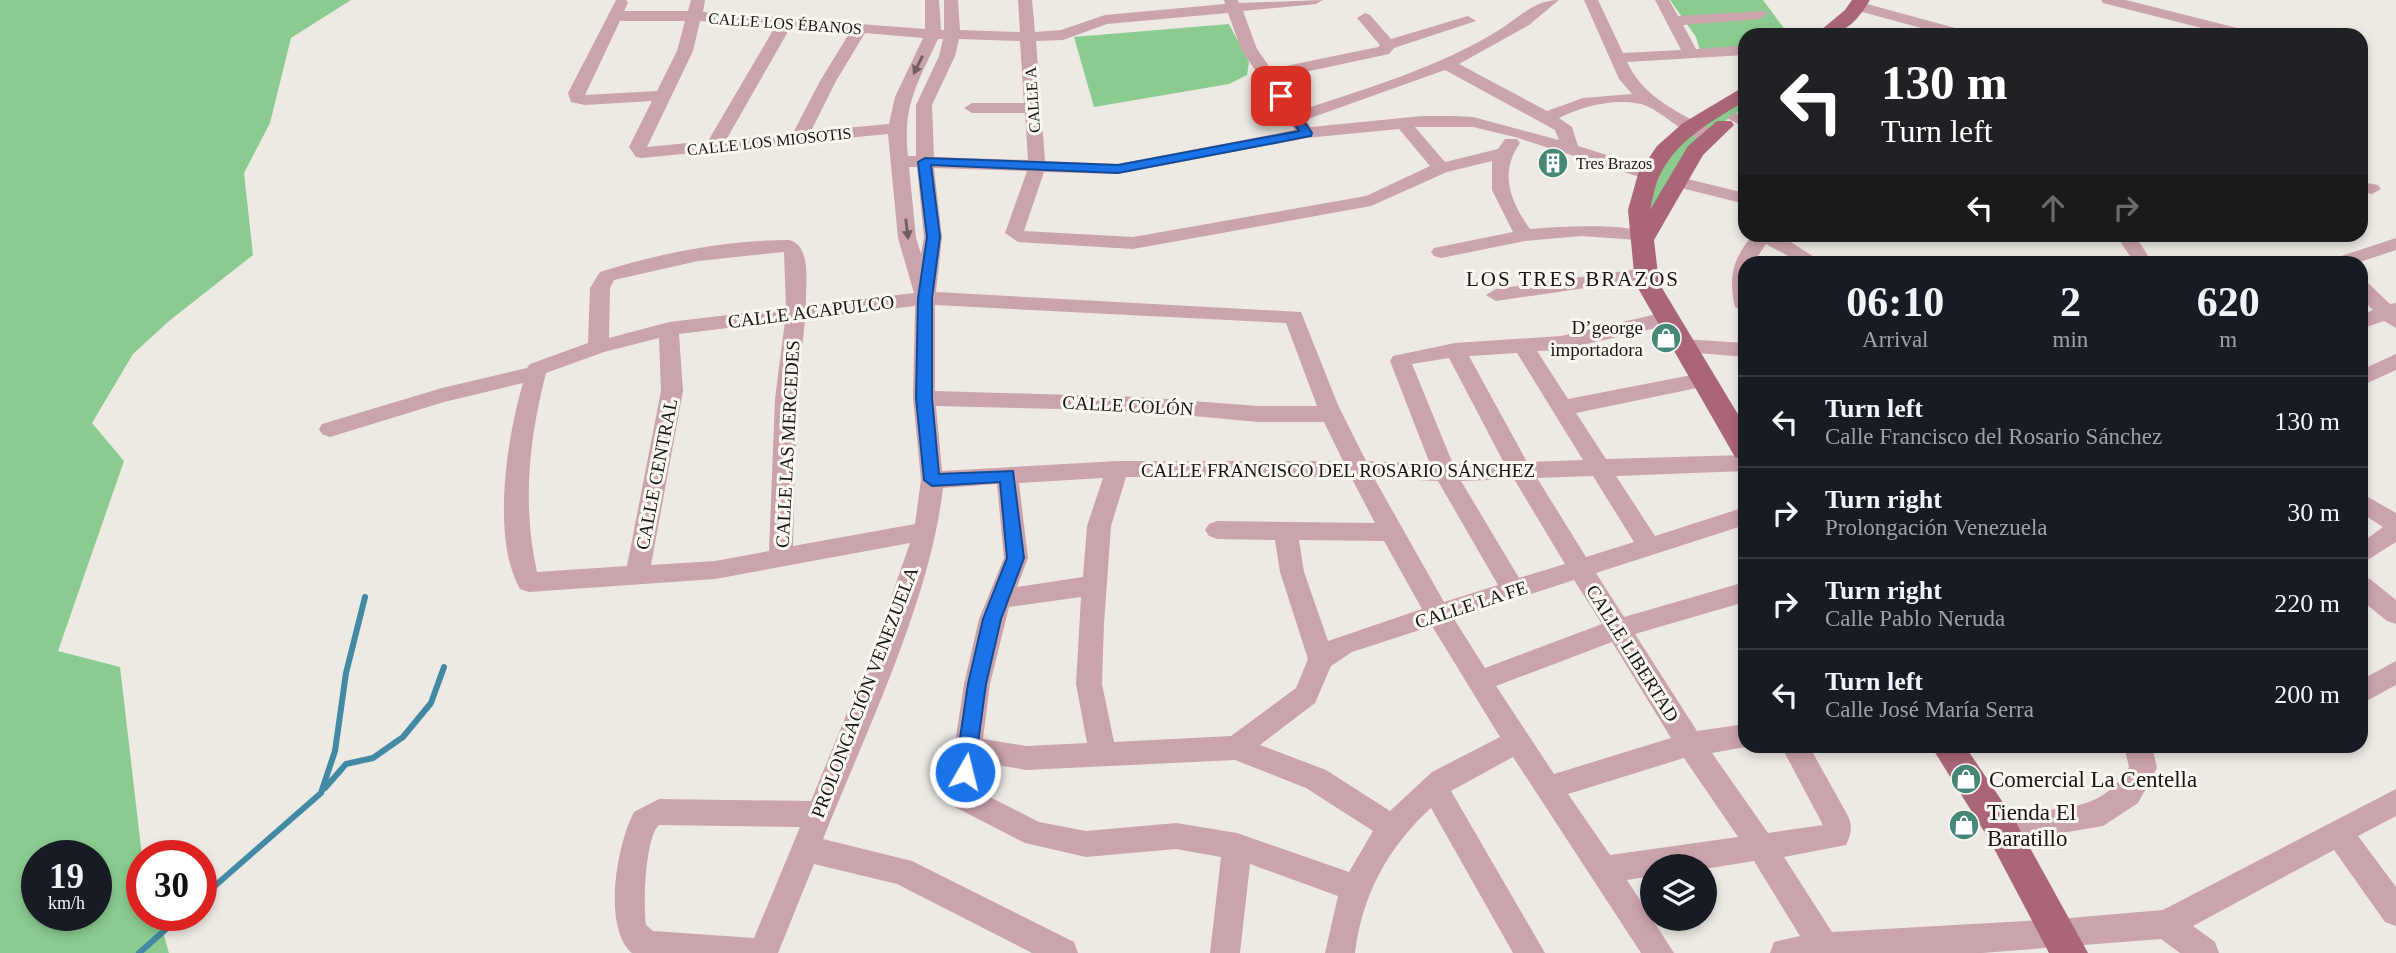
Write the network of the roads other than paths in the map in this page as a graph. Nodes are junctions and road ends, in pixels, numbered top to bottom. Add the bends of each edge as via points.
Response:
1 (932, 0) edge
2 (951, 0) edge
3 (1025, 0) edge
4 (1100, 0) edge
5 (1316, 0) edge
6 (1552, 0) edge
7 (1591, 0) edge
8 (1662, 0) edge
9 (2108, 0) edge
10 (1297, 1) edge
11 (1232, 4) edge
12 (1868, 4) edge
13 (1168, 6) edge
14 (620, 8) edge
15 (697, 8) edge
16 (1759, 14) dead end
17 (1365, 18) dead end
18 (1105, 20) junction
19 (1468, 21) dead end
20 (1673, 21) junction
21 (785, 23) junction
22 (1835, 28) edge
23 (1857, 28) edge
24 (1943, 28) edge
25 (2220, 28) edge
26 (860, 29) junction
27 (933, 34) junction
28 (952, 35) junction
29 (1028, 37) junction
30 (1388, 45) junction
31 (1738, 51) edge
32 (1691, 54) junction
33 (1619, 58) junction
34 (1449, 65) junction
35 (1266, 75) junction
36 (661, 96) junction
37 (1738, 98) edge
38 (1645, 99) junction
39 (972, 108) dead end
40 (1033, 108) junction
41 (1297, 117) junction
42 (1548, 118) junction
43 (1738, 118) edge
44 (1404, 123) junction
45 (896, 128) junction
46 (1699, 132) junction
47 (1306, 133) junction
48 (1520, 133) junction
49 (801, 135) junction
50 (714, 146) junction
51 (1571, 151) junction
52 (1502, 153) junction
53 (900, 161) junction
54 (925, 162) junction
55 (1037, 167) junction
56 (1441, 168) junction
57 (1648, 174) junction
58 (1675, 181) junction
59 (1738, 197) edge
60 (1650, 214) junction
61 (1525, 235) junction
62 (1644, 237) junction
63 (1758, 242) edge
64 (1777, 242) edge
65 (2396, 244) edge
66 (1441, 252) dead end
67 (1745, 256) edge
68 (1802, 256) edge
69 (2360, 256) edge
70 (1646, 274) junction
71 (2368, 292) edge
72 (1496, 295) dead end
73 (925, 298) junction
74 (796, 312) junction
75 (2393, 314) edge
76 (1666, 319) junction
77 (2368, 320) edge
78 (669, 329) junction
79 (1523, 346) junction
80 (1682, 346) junction
81 (598, 347) junction
82 (1455, 350) junction
83 (1738, 350) edge
84 (2396, 361) edge
85 (539, 368) junction
86 (2368, 375) edge
87 (1702, 380) junction
88 (924, 398) junction
89 (1562, 408) junction
90 (1332, 414) junction
91 (330, 429) dead end
92 (1738, 440) edge
93 (1738, 451) edge
94 (1117, 469) junction
95 (1359, 469) junction
96 (1601, 469) junction
97 (1522, 471) junction
98 (1445, 473) junction
99 (1007, 475) junction
100 (932, 480) junction
101 (2368, 506) edge
102 (1738, 518) edge
103 (2396, 524) edge
104 (926, 530) junction
105 (1217, 530) dead end
106 (2396, 530) edge
107 (1286, 532) junction
108 (1394, 533) junction
109 (1650, 548) junction
110 (2368, 550) edge
111 (781, 560) junction
112 (1581, 570) junction
113 (637, 577) junction
114 (1094, 585) junction
115 (1513, 590) junction
116 (2368, 592) edge
117 (1738, 594) edge
118 (1000, 599) junction
119 (1439, 614) junction
120 (2396, 614) edge
121 (1620, 628) junction
122 (1321, 659) junction
123 (2396, 672) edge
124 (1480, 681) junction
125 (2368, 689) edge
126 (1738, 737) edge
127 (1518, 741) junction
128 (1690, 744) junction
129 (968, 748) junction
130 (1236, 748) junction
131 (1103, 753) junction
132 (1799, 753) edge
133 (1952, 753) edge
134 (2140, 753) edge
135 (1434, 787) junction
136 (1548, 788) junction
137 (2396, 802) edge
138 (817, 814) junction
139 (1394, 828) junction
140 (2002, 830) junction
141 (2339, 833) junction
142 (1237, 846) junction
143 (804, 848) junction
144 (1761, 848) junction
145 (1603, 870) junction
146 (1353, 887) junction
147 (2396, 912) edge
148 (2166, 924) junction
149 (2064, 944) edge
150 (1824, 947) junction
151 (752, 953) edge
152 (763, 953) edge
153 (1063, 953) edge
154 (1225, 953) edge
155 (1340, 953) edge
156 (1530, 953) edge
157 (1659, 953) edge
158 (1784, 953) edge
159 (2204, 953) edge

1 - 27 street, PROLONGACIÓN VENEZUELA
2 - 28 street, PROLONGACIÓN VENEZUELA
3 - 29 street, CALLE A
4 - 18 street
5 - 10 street
6 - 34 street
7 - 33 street
8 - 20 street
9 - 25 street
10 - 11 street
11 - 13 street
11 - 35 street via 1249,49
12 - 22 main road
12 - 23 main road
12 - 24 street
13 - 18 street
14 - 15 street, CALLE LOS ÉBANOS
14 - 36 street via 577,98
15 - 21 street, CALLE LOS ÉBANOS
15 - 36 street via 685,51
16 - 20 street
17 - 30 street
18 - 29 street via 1063,35
19 - 30 street
20 - 32 street
21 - 26 street, CALLE LOS ÉBANOS
21 - 50 street
26 - 27 street, CALLE LOS ÉBANOS
26 - 49 street
27 - 28 street, CALLE LOS ÉBANOS
27 -> 45 street, PROLONGACIÓN VENEZUELA via 902,97
28 - 29 street
28 - 54 street, PROLONGACIÓN VENEZUELA via 924,105
29 - 40 street, CALLE A
30 - 35 street via 1383,51
31 - 32 street
32 - 33 street
33 - 38 street via 1627,79
34 - 41 street
34 - 42 street
35 - 41 street
36 - 50 street, CALLE LOS MIOSOTIS via 638,147 642,153
37 - 46 main road
38 - 42 street via 1589,100
38 - 46 street
39 - 40 street
40 - 55 street, CALLE A
41 - 47 street
42 - 51 street via 1563,128
43 - 46 main road
44 - 47 street
44 - 48 street via 1473,122
44 - 56 street
45 - 49 street, CALLE LOS MIOSOTIS
45 - 53 street, PROLONGACIÓN VENEZUELA
46 - 57 main road via 1665,151
46 - 58 main road via 1698,145
47 - 55 street via 1118,169
48 - 51 street
48 - 52 street
49 - 50 street, CALLE LOS MIOSOTIS
51 - 57 street
52 - 56 street
52 - 61 street via 1498,185 1507,210
53 - 54 street
53 -> 73 street, PROLONGACIÓN VENEZUELA via 907,238
54 - 55 street
54 - 73 street, PROLONGACIÓN VENEZUELA via 933,237
55 - 56 street, CALLE A via 1014,233 1133,243 1371,201
57 - 60 main road
58 - 59 street
58 - 60 main road
60 - 62 main road
61 - 62 street via 1581,230
61 - 66 street
62 - 70 main road
63 - 67 street
64 - 68 street
65 - 69 street
70 - 72 street
70 - 76 main road
71 - 75 street
73 - 74 street, CALLE ACAPULCO
73 - 88 street, PROLONGACIÓN VENEZUELA
73 - 90 street, CALLE ACAPULCO via 1294,317
74 - 78 street, CALLE ACAPULCO
74 - 81 street, CALLE LAS MERCEDES via 795,252 789,246 701,256 607,276 600,288
74 - 111 street, CALLE LAS MERCEDES via 785,423
75 - 77 street
76 - 79 street via 1561,343
76 - 80 main road
78 - 81 street, CALLE ACAPULCO
78 - 113 street, CALLE CENTRAL via 672,391
79 - 82 street
79 - 89 street
80 - 83 street
80 - 87 main road
81 - 85 street, CALLE ACAPULCO
82 - 97 street, CALLE LIBERTAD
82 - 98 street via 1405,358 1399,363
84 - 86 street
85 - 91 street, CALLE ACAPULCO
85 - 113 street via 518,440 516,503 526,579 533,583
87 - 89 street
87 - 92 main road
88 - 90 street, CALLE COLÓN
88 - 100 street, PROLONGACIÓN VENEZUELA
89 - 96 street
90 - 95 street
93 - 96 street, CALLE FRANCISCO DEL ROSARIO SÁNCHEZ
94 - 95 street, CALLE FRANCISCO DEL ROSARIO SÁNCHEZ
94 - 99 street, CALLE FRANCISCO DEL ROSARIO SÁNCHEZ
94 - 114 street via 1099,526
95 - 98 street, CALLE FRANCISCO DEL ROSARIO SÁNCHEZ
95 - 108 street
96 - 97 street, CALLE FRANCISCO DEL ROSARIO SÁNCHEZ
96 - 109 street
97 - 98 street, CALLE FRANCISCO DEL ROSARIO SÁNCHEZ
97 - 112 street, CALLE LIBERTAD
98 - 115 street
99 - 100 street, CALLE FRANCISCO DEL ROSARIO SÁNCHEZ
99 - 118 street via 1016,558
100 - 104 street, PROLONGACIÓN VENEZUELA
101 - 103 street
102 - 109 street, CALLE LA FE
104 - 111 street
104 - 138 street, PROLONGACIÓN VENEZUELA via 885,652
105 - 107 street
106 - 110 street
107 - 108 street
107 - 122 street via 1292,572
108 - 119 street
109 - 112 street, CALLE LA FE
111 - 113 street
112 - 115 street, CALLE LA FE
112 - 121 street, CALLE LIBERTAD
114 - 118 street
114 - 131 street via 1089,684
115 - 119 street, CALLE LA FE
116 - 120 street
117 - 121 street
118 - 129 street via 977,684
119 - 122 street, CALLE LA FE via 1343,645
119 - 124 street
121 - 124 street
121 - 128 street, CALLE LIBERTAD
122 - 130 street via 1306,695
123 - 125 street
124 - 127 street
126 - 128 street
127 - 135 street
127 - 136 street
128 - 136 street
128 - 144 street, CALLE LIBERTAD
129 - 131 street via 1026,758
129 - 142 street via 961,796 1035,834 1086,844 1175,836
130 - 131 street
130 - 139 street via 1316,779
132 - 144 street via 1838,825 1838,833
133 - 140 main road
134 - 140 street via 2143,768 2128,794 2093,817
135 - 139 street
135 - 156 street
136 - 145 street
137 - 141 street
138 - 143 street, PROLONGACIÓN VENEZUELA
138 - 151 street via 659,812 648,816 641,826 630,895 631,925 637,939 648,946
139 - 146 street
140 - 149 main road
141 - 147 street
141 - 148 street
142 - 146 street
142 - 154 street
143 - 152 street, PROLONGACIÓN VENEZUELA
143 - 153 street via 902,871
144 - 145 street
144 - 150 street, CALLE LIBERTAD
145 - 157 street
146 - 155 street
148 - 149 street
148 - 159 street
149 - 150 street
150 - 158 street

